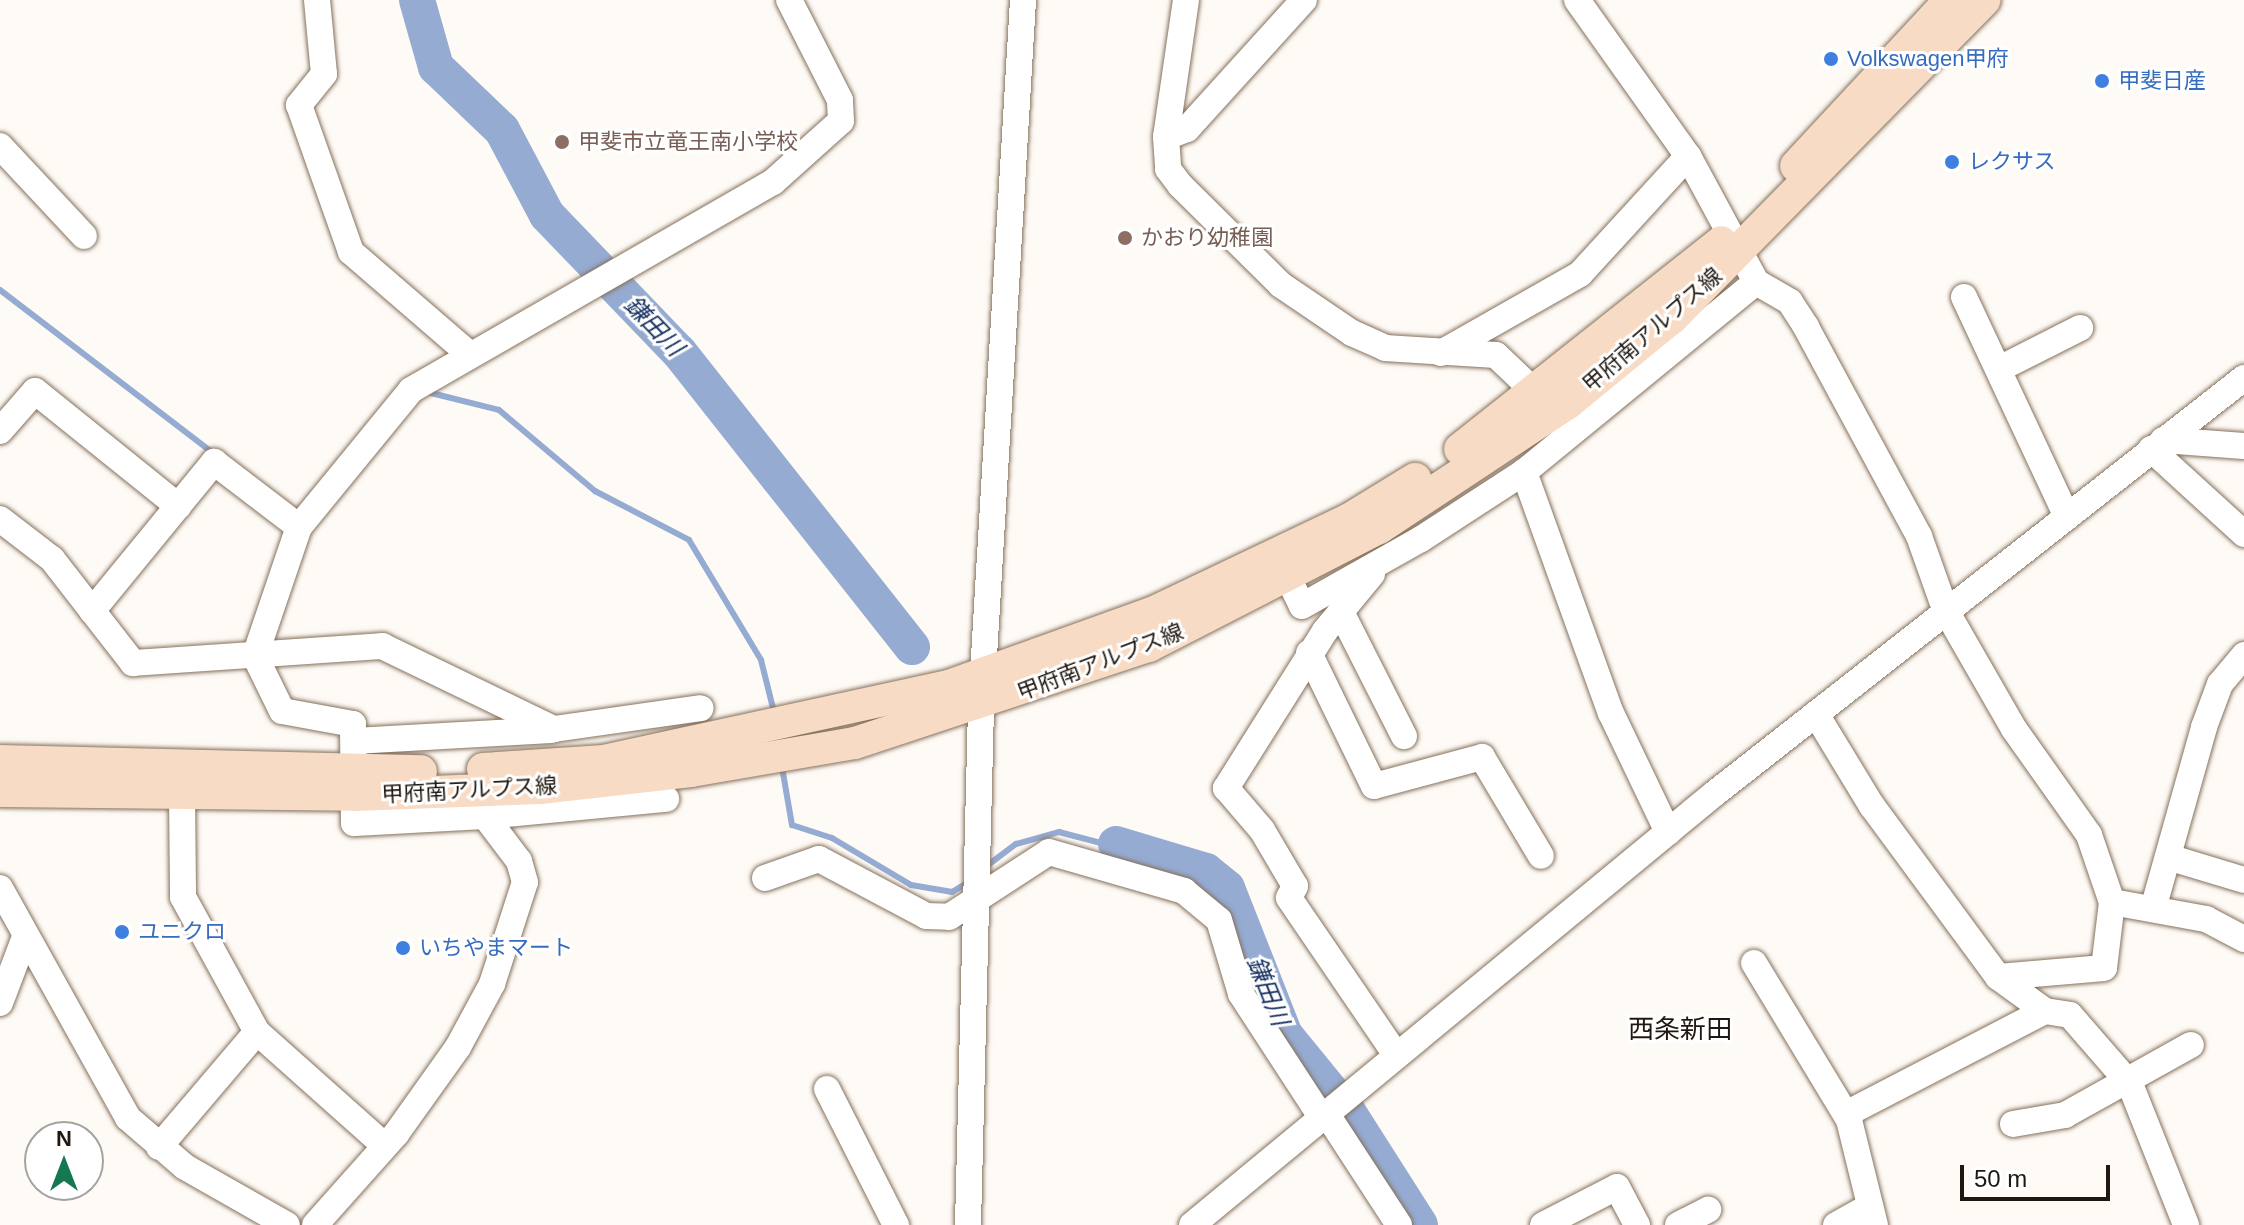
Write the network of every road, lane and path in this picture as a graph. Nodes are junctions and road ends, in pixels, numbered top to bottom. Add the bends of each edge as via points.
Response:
1 (317, 0) edge
2 (789, 0) edge
3 (1023, 0) edge
4 (1186, 0) edge
5 (1304, 0) edge
6 (1577, 0) edge
7 (1950, 0) edge
8 (1985, 0) edge
9 (1166, 137) junction
10 (0, 146) edge
11 (1688, 156) junction
12 (84, 236) dead end
13 (1737, 241) junction
14 (1756, 282) junction
15 (1964, 297) dead end
16 (2080, 328) dead end
17 (467, 352) junction
18 (1441, 353) junction
19 (1999, 369) junction
20 (2244, 378) edge
21 (1538, 395) junction
22 (0, 431) edge
23 (2157, 444) junction
24 (2244, 446) edge
25 (1524, 472) junction
26 (178, 506) junction
27 (2067, 517) junction
28 (0, 519) edge
29 (299, 527) junction
30 (2244, 534) edge
31 (1386, 560) junction
32 (1283, 567) junction
33 (1945, 609) junction
34 (92, 611) junction
35 (1342, 614) junction
36 (1309, 653) junction
37 (2244, 655) edge
38 (255, 656) junction
39 (986, 674) junction
40 (981, 707) junction
41 (701, 708) dead end
42 (1816, 714) junction
43 (554, 729) junction
44 (1404, 736) dead end
45 (0, 761) edge
46 (355, 770) junction
47 (0, 791) edge
48 (182, 795) junction
49 (666, 799) dead end
50 (485, 816) junction
51 (1668, 832) junction
52 (1541, 856) dead end
53 (2168, 857) junction
54 (765, 878) dead end
55 (2244, 880) edge
56 (0, 888) edge
57 (976, 899) junction
58 (2112, 902) junction
59 (2153, 909) junction
60 (25, 937) junction
61 (2244, 939) edge
62 (1754, 963) dead end
63 (1998, 977) junction
64 (0, 1003) edge
65 (2045, 1011) junction
66 (257, 1032) junction
67 (2191, 1045) dead end
68 (1396, 1055) junction
69 (2130, 1084) junction
70 (827, 1089) dead end
71 (1846, 1114) junction
72 (1327, 1117) junction
73 (2013, 1124) dead end
74 (385, 1146) junction
75 (159, 1147) junction
76 (1708, 1210) dead end
77 (1872, 1216) edge
78 (287, 1225) edge
79 (315, 1225) edge
80 (896, 1225) edge
81 (968, 1225) edge
82 (1192, 1225) edge
83 (1399, 1225) edge
84 (1543, 1225) edge
85 (1637, 1225) edge
86 (1678, 1225) edge
87 (1836, 1225) edge
88 (2186, 1225) edge

1 - 17 street via 324,74 299,105 351,252
2 - 17 street via 840,100 841,121 773,182 487,352
3 - 39 street
4 - 9 street
5 - 9 street via 1187,129
6 - 11 street
7 - 13 main road, 甲府南アルプス線
8 - 13 main road, 甲府南アルプス線
9 - 18 street via 1168,169 1180,185 1281,285 1385,348
10 - 12 street
11 - 13 street
11 - 18 street via 1580,274
13 - 14 street
13 - 21 main road, 甲府南アルプス線
13 - 32 main road, 甲府南アルプス線 via 1568,403
14 - 25 street
14 - 33 street via 1790,302 1806,327 1919,536
15 - 19 street
16 - 19 street
17 - 29 street via 411,390
18 - 21 street via 1496,355
19 - 27 street
20 - 23 street
21 - 32 main road, 甲府南アルプス線
22 - 26 street via 35,391
23 - 24 street
23 - 27 street
23 - 30 street
25 - 31 street
25 - 51 street via 1611,713
26 - 29 street via 214,462
26 - 34 street
27 - 33 street
28 - 34 street via 52,559
29 - 38 street
31 - 32 street via 1302,606
31 - 35 street
32 - 39 main road, 甲府南アルプス線
32 - 40 main road, 甲府南アルプス線 via 1149,646
33 - 42 street
33 - 58 street via 2014,729 2089,835
34 - 38 street via 133,663
35 - 36 street
35 - 44 street
36 - 52 street via 1374,786 1482,757
36 - 68 street via 1226,788 1262,830 1295,886 1289,898
37 - 53 street via 2215,699
38 - 43 street via 382,646
38 - 46 street via 282,711 343,718 353,724
39 - 40 street
39 - 46 main road, 甲府南アルプス線 via 827,717 604,761
40 - 46 main road, 甲府南アルプス線 via 855,743 691,771 540,788
40 - 57 street
41 - 43 street
42 - 51 street
42 - 63 street via 1872,806
43 - 46 street
45 - 46 main road, 甲府南アルプス線
46 - 48 main road, 甲府南アルプス線
46 - 50 street via 354,823
47 - 48 main road, 甲府南アルプス線
48 - 66 street via 183,897
49 - 50 street
50 - 74 street via 519,861 522,901 492,984 458,1047
51 - 68 street
53 - 55 street
53 - 59 street
54 - 57 street via 819,859 926,916 949,917
56 - 60 street
57 - 72 street via 1049,852 1208,905 1231,944 1241,994
57 - 81 street
58 - 59 street
58 - 63 street via 2104,968
59 - 61 street via 2206,919
60 - 64 street
60 - 75 street via 109,1088
62 - 71 street
63 - 65 street
65 - 69 street via 2070,1015
65 - 71 street
66 - 74 street
66 - 75 street
67 - 69 street
68 - 72 street
69 - 73 street via 2065,1115
69 - 88 street
70 - 80 street
71 - 77 street
72 - 82 street
72 - 83 street
74 - 79 street
75 - 78 street
76 - 86 street
77 - 87 street
84 - 85 street via 1617,1187

